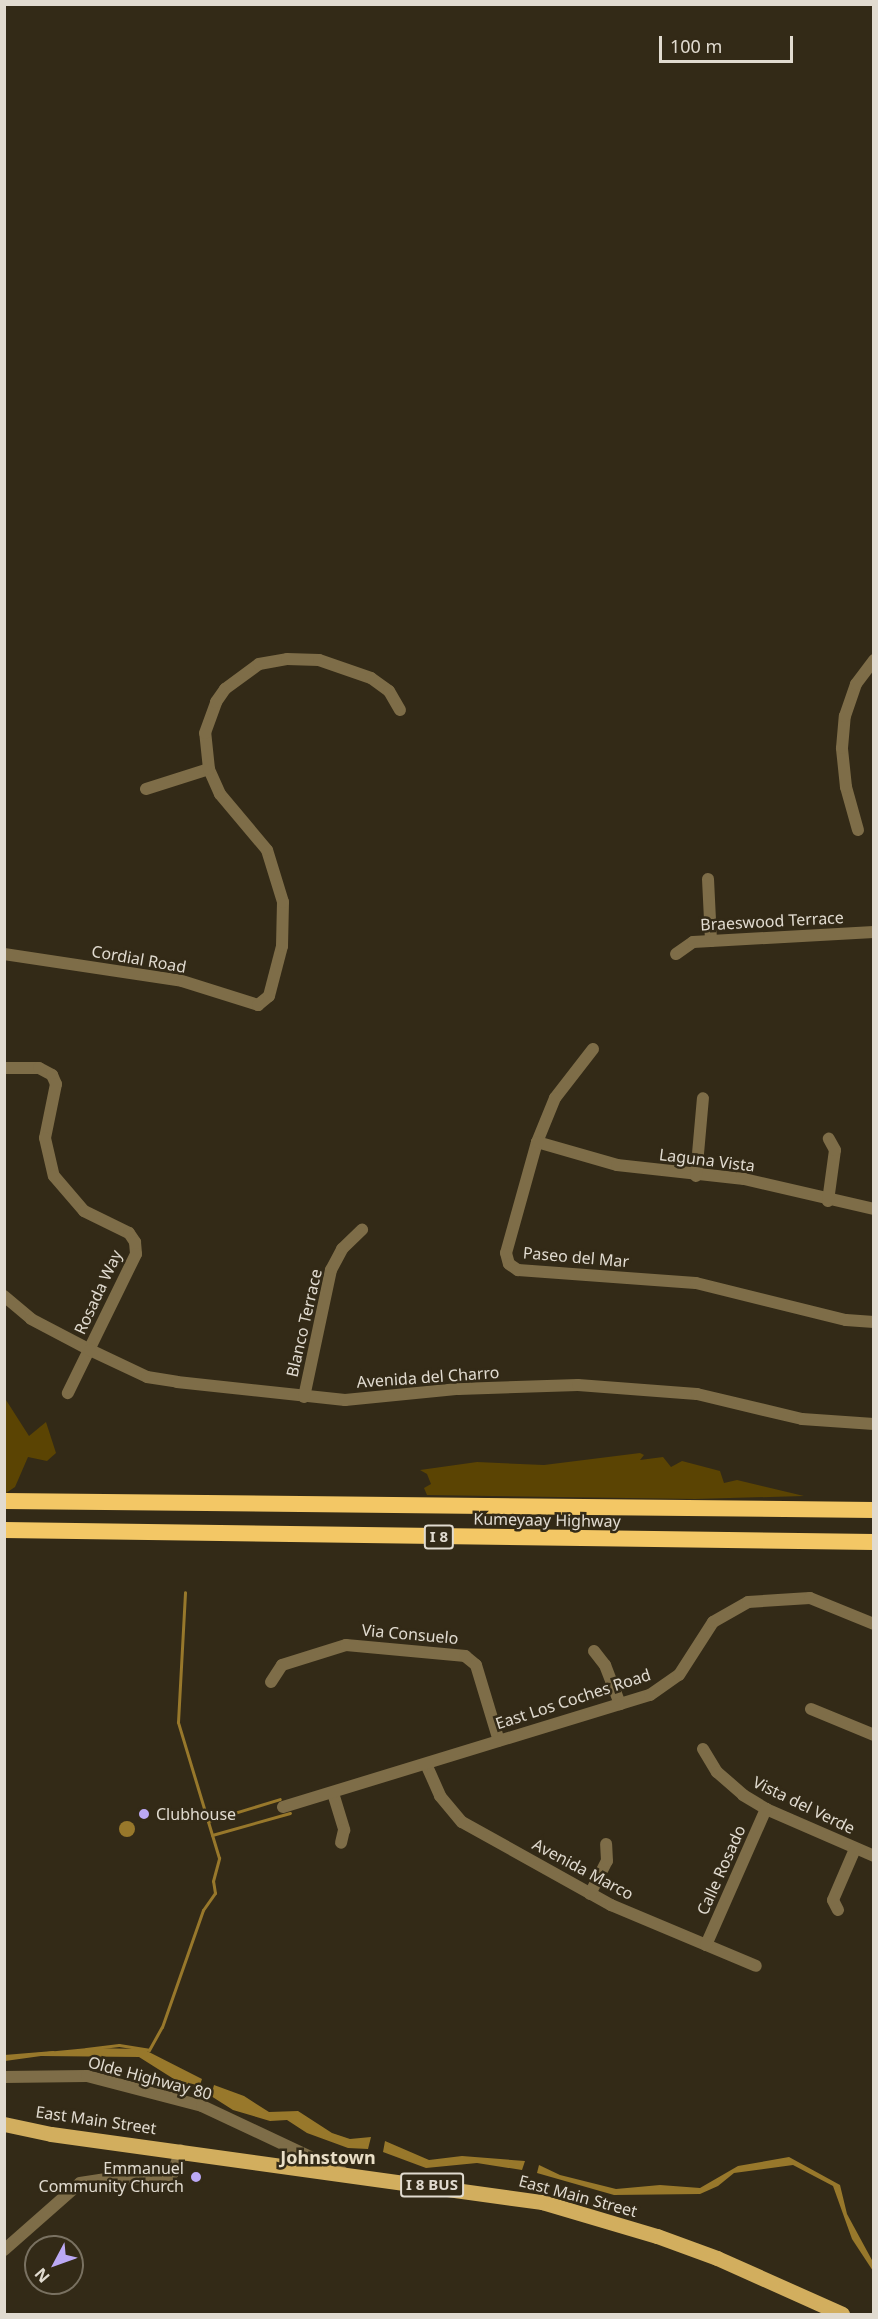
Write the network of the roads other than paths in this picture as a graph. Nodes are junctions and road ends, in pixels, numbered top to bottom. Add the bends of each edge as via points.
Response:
1 (873, 660) edge
2 (400, 711) dead end
3 (209, 769) junction
4 (146, 789) dead end
5 (858, 830) dead end
6 (708, 879) dead end
7 (873, 932) edge
8 (711, 941) junction
9 (4, 954) edge
10 (676, 954) dead end
11 (593, 1049) dead end
12 (4, 1068) edge
13 (703, 1098) dead end
14 (829, 1139) dead end
15 (537, 1142) junction
16 (696, 1176) junction
17 (828, 1200) junction
18 (873, 1209) edge
19 (362, 1230) dead end
20 (4, 1296) edge
21 (873, 1322) edge
22 (90, 1350) junction
23 (68, 1393) dead end
24 (304, 1397) junction
25 (873, 1424) edge
26 (4, 1501) edge
27 (873, 1510) edge
28 (4, 1530) edge
29 (873, 1542) edge
30 (873, 1624) edge
31 (594, 1651) dead end
32 (271, 1682) dead end
33 (620, 1704) junction
34 (812, 1709) dead end
35 (873, 1735) edge
36 (499, 1740) junction
37 (703, 1749) dead end
38 (426, 1764) junction
39 (333, 1792) junction
40 (283, 1807) dead end
41 (766, 1809) junction
42 (341, 1843) dead end
43 (606, 1844) dead end
44 (855, 1849) junction
45 (873, 1856) edge
46 (590, 1894) junction
47 (838, 1910) dead end
48 (706, 1945) junction
49 (756, 1966) dead end
50 (4, 2077) edge
51 (4, 2124) edge
52 (181, 2150) junction
53 (346, 2173) junction
54 (4, 2250) edge
55 (842, 2314) edge

1 - 5 street via 856,684 844,716 846,788
2 - 3 street via 389,691 349,668 320,660 287,659 259,664 231,684 216,702 205,733
3 - 4 street
3 - 9 street, Cordial Road via 220,794 267,850 283,902 282,946 265,1001 249,1005 182,981
6 - 8 street
7 - 8 street, Braeswood Terrace
8 - 10 street, Braeswood Terrace via 693,942
11 - 15 street, Paseo del Mar via 555,1098
12 - 22 street, Rosada Way via 39,1068 52,1075 56,1084 45,1138 54,1176 84,1211 129,1233 135,1242 136,1254
13 - 16 street
14 - 17 street via 835,1150
15 - 16 street, Laguna Vista via 617,1165
15 - 21 street, Paseo del Mar via 506,1253 509,1264 519,1270 696,1283 846,1320
16 - 17 street, Laguna Vista via 744,1179
17 - 18 street, Laguna Vista
19 - 24 street, Blanco Terrace via 342,1249 331,1270
20 - 22 street, Avenida del Charro via 31,1320
22 - 23 street, Rosada Way
22 - 24 street, Avenida del Charro via 147,1377
24 - 25 street, Avenida del Charro via 345,1400 458,1389 578,1385 697,1395 802,1419
26 - 27 highway, Kumeyaay Highway / I 8
28 - 29 highway, Kumeyaay Highway / I 8
30 - 33 street, East Los Coches Road via 810,1598 748,1602 713,1622 673,1681 650,1695
31 - 33 street via 605,1665
32 - 36 street, Via Consuelo via 282,1665 346,1645 465,1656 476,1665
33 - 36 street, East Los Coches Road
34 - 35 street
36 - 38 street, East Los Coches Road
37 - 41 street, Vista del Verde via 731,1786
38 - 39 street, East Los Coches Road
38 - 46 street, Avenida Marco via 440,1796 462,1822
39 - 40 street, East Los Coches Road
39 - 42 street via 344,1830
41 - 44 street, Vista del Verde
41 - 48 street, Calle Rosado
43 - 46 street via 607,1861
44 - 45 street, Vista del Verde
44 - 47 street via 833,1900
46 - 48 street, Avenida Marco
48 - 49 street, Avenida Marco
50 - 53 street, Olde Highway 80 via 87,2076 202,2106
51 - 52 main road, East Main Street / I 8 BUS via 51,2134
52 - 53 main road, East Main Street / I 8 BUS
52 - 54 street via 173,2173 164,2179 80,2182
53 - 55 main road, East Main Street / I 8 BUS via 542,2202 667,2239

